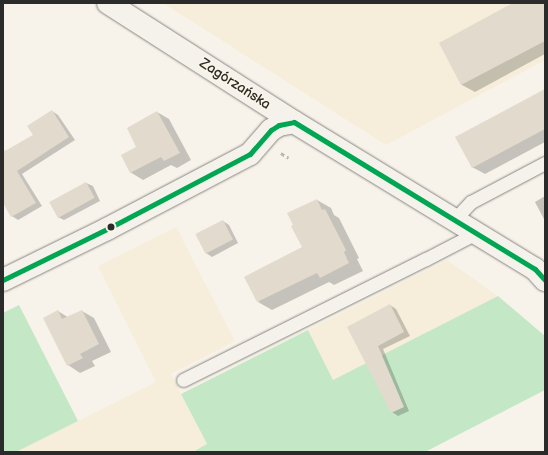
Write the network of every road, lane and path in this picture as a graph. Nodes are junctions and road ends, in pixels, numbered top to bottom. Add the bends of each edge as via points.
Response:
1 (108, 3) edge
2 (294, 122) junction
3 (545, 163) edge
4 (454, 220) junction
5 (476, 233) junction
6 (3, 280) edge
7 (545, 280) edge
8 (183, 380) dead end

1 - 2 street, Zagórzańska
2 - 4 street, Zagórzańska
2 - 6 street via 271,130 250,154 210,176
3 - 4 lane via 471,202
4 - 5 street, Zagórzańska
5 - 7 street, Zagórzańska via 535,269
5 - 8 lane

